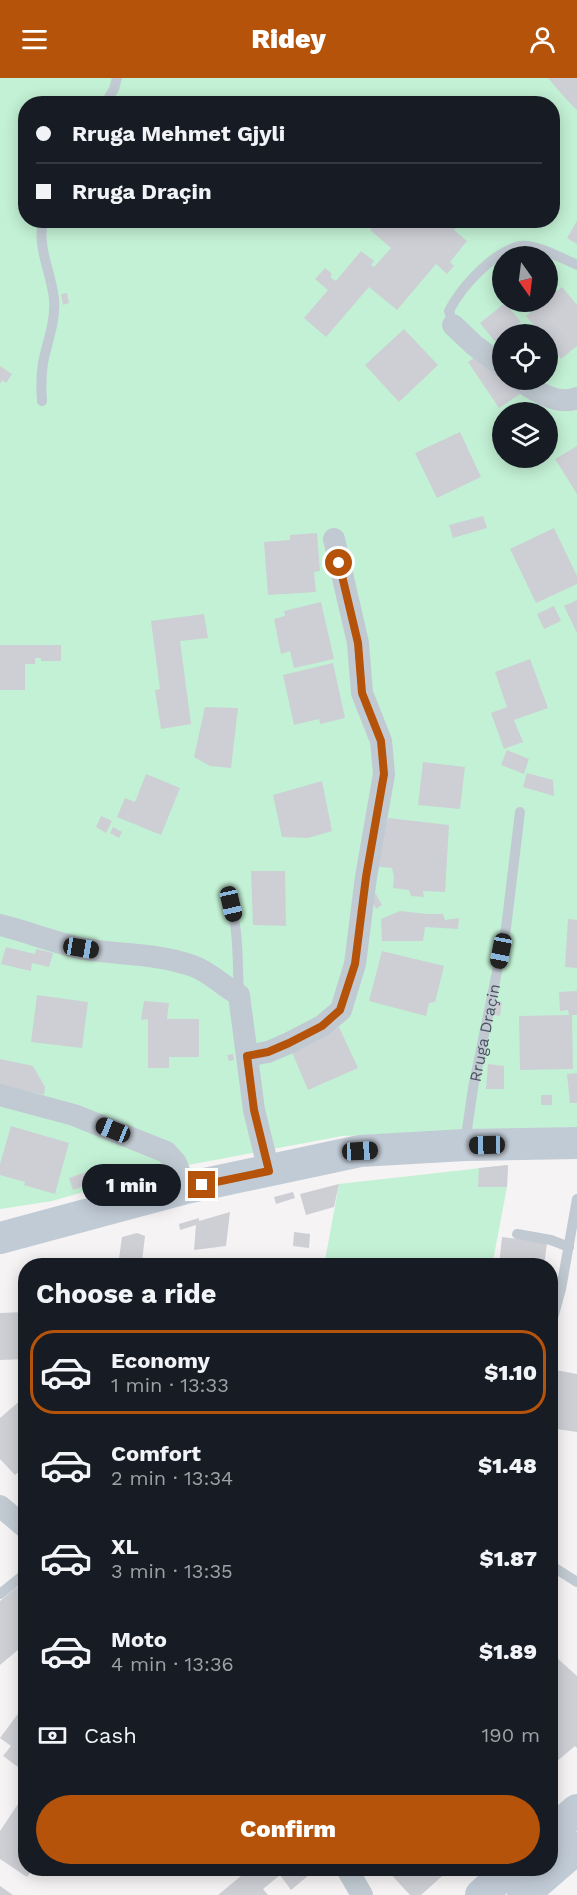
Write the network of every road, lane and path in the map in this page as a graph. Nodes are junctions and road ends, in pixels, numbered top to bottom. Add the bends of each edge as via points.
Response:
1 (117, 78) edge
2 (110, 96) edge
3 (41, 228) edge
4 (577, 265) edge
5 (453, 325) joint
6 (492, 358) edge
7 (536, 390) edge
8 (577, 398) edge
9 (42, 401) dead end
10 (334, 539) dead end
11 (520, 813) dead end
12 (226, 897) dead end
13 (0, 925) edge
14 (239, 995) junction
15 (247, 1056) junction
16 (0, 1095) edge
17 (577, 1143) edge
18 (465, 1145) junction
19 (269, 1171) junction
20 (186, 1188) junction
21 (577, 1199) edge
22 (518, 1234) dead end
23 (0, 1238) edge
24 (569, 1247) junction
25 (558, 1300) edge
26 (0, 1506) edge
27 (18, 1521) edge
28 (558, 1570) edge
29 (18, 1579) edge
30 (577, 1582) edge
31 (0, 1594) edge
32 (577, 1810) edge
33 (558, 1826) edge
34 (577, 1848) edge
35 (558, 1865) edge
36 (502, 1876) edge
37 (545, 1876) edge
38 (481, 1895) edge
39 (523, 1895) edge

1 - 2 lane
3 - 9 lane via 41,248 54,298
4 - 5 lane via 521,246 504,254 486,266 455,299 449,310
5 - 6 street
7 - 8 street via 562,402
10 - 15 street via 358,643 362,693 381,741 384,774 355,964 340,1010 322,1026 268,1052
11 - 18 lane, Rruga Draçin via 506,928
12 - 14 lane via 234,919
13 - 14 street via 81,948 146,955 192,966
14 - 15 street
15 - 19 street via 254,1110
16 - 20 street via 74,1115 166,1152 176,1163
17 - 18 main road
18 - 19 main road via 360,1151
19 - 20 main road
20 - 23 main road
21 - 24 lane
22 - 24 lane
24 - 25 lane
26 - 27 street
28 - 30 lane
29 - 31 lane
32 - 33 main road
34 - 35 main road
36 - 38 main road
37 - 39 main road

